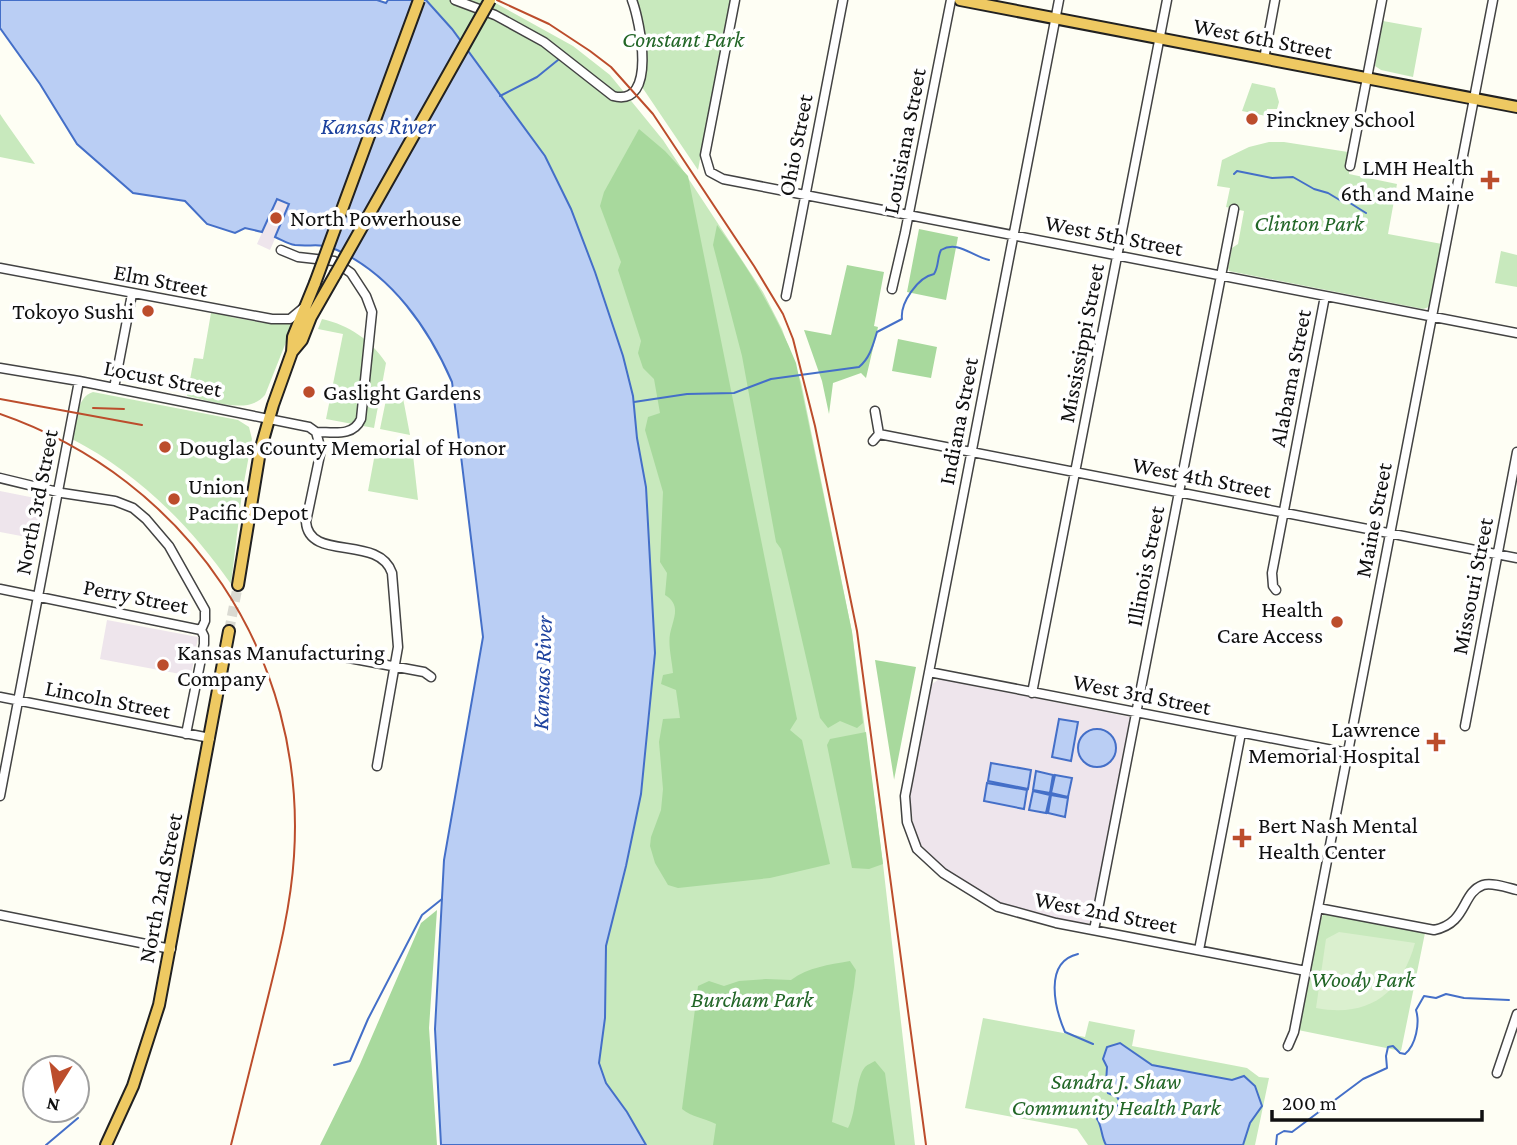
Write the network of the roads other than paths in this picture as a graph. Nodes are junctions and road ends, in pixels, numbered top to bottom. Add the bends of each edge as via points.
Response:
1 (419, 0) edge
2 (455, 0) edge
3 (490, 0) edge
4 (632, 0) edge
5 (735, 0) edge
6 (843, 0) edge
7 (951, 0) edge
8 (960, 0) edge
9 (1059, 0) edge
10 (1167, 0) edge
11 (1275, 0) edge
12 (1382, 0) edge
13 (1493, 0) edge
14 (1055, 19) junction
15 (1159, 39) junction
16 (1264, 59) junction
17 (1367, 79) junction
18 (1474, 98) junction
19 (1517, 107) edge
20 (1350, 166) dead end
21 (805, 195) junction
22 (1234, 209) dead end
23 (909, 216) junction
24 (1013, 235) junction
25 (281, 250) dead end
26 (1118, 255) junction
27 (0, 268) edge
28 (1221, 275) junction
29 (892, 289) dead end
30 (132, 294) junction
31 (786, 296) dead end
32 (1325, 296) junction
33 (307, 301) junction
34 (1433, 316) junction
35 (1517, 333) edge
36 (292, 352) junction
37 (0, 368) edge
38 (79, 381) junction
39 (114, 388) junction
40 (875, 411) dead end
41 (269, 419) junction
42 (316, 432) junction
43 (972, 452) junction
44 (1517, 452) edge
45 (1076, 472) junction
46 (0, 478) edge
47 (57, 492) junction
48 (1180, 492) junction
49 (1284, 512) junction
50 (1391, 533) junction
51 (1497, 554) junction
52 (1517, 558) edge
53 (238, 585) tunnel mouth
54 (0, 589) edge
55 (1276, 590) dead end
56 (37, 597) junction
57 (201, 630) junction
58 (229, 631) tunnel mouth
59 (332, 656) dead end
60 (395, 667) junction
61 (929, 672) junction
62 (431, 677) dead end
63 (1032, 692) junction
64 (0, 697) edge
65 (18, 701) junction
66 (1136, 713) junction
67 (1465, 726) dead end
68 (186, 733) junction
69 (1241, 733) junction
70 (210, 738) junction
71 (1348, 754) junction
72 (377, 766) dead end
73 (0, 796) edge
74 (917, 849) joint
75 (1517, 890) edge
76 (1318, 908) junction
77 (0, 915) edge
78 (1094, 930) junction
79 (171, 948) junction
80 (1199, 950) junction
81 (1306, 971) junction
82 (1517, 1014) edge
83 (1288, 1046) dead end
84 (1497, 1073) dead end
85 (106, 1145) edge

1 - 33 highway, bridge
2 - 4 street via 495,15 544,42 621,98 638,88 642,72
3 - 36 highway, bridge via 311,317 303,340
5 - 21 street, West 5th Street via 705,155 707,167 723,179
6 - 21 street, Ohio Street
7 - 23 street, Louisiana Street
8 - 14 highway, West 6th Street
9 - 14 street, Indiana Street
10 - 15 street, Mississippi Street
11 - 16 street
12 - 17 street
13 - 18 street, Maine Street
14 - 15 highway, West 6th Street
14 - 24 street, Indiana Street
15 - 16 highway, West 6th Street
15 - 26 street, Mississippi Street
16 - 17 highway, West 6th Street
17 - 18 highway, West 6th Street
17 - 20 street
18 - 19 highway, West 6th Street
18 - 34 street, Maine Street
21 - 23 street, West 5th Street
21 - 31 street, Ohio Street
22 - 28 street, Illinois Street
23 - 24 street, West 5th Street
23 - 29 street, Louisiana Street
24 - 26 street, West 5th Street
24 - 43 street, Indiana Street
25 - 42 street, Locust Street via 334,261 360,284 372,312 357,428
26 - 28 street, West 5th Street
26 - 45 street, Mississippi Street
27 - 30 street, Elm Street
28 - 32 street, West 5th Street
28 - 48 street, Illinois Street
30 - 33 street, Elm Street via 283,320 296,315
30 - 39 street
32 - 34 street, West 5th Street
32 - 49 street, Alabama Street
33 - 36 highway
34 - 35 street, West 5th Street
34 - 50 street, Maine Street
36 - 41 highway
37 - 38 street, Locust Street
38 - 39 street, Locust Street
38 - 47 street, North 3rd Street
39 - 41 street, Locust Street
40 - 43 street, West 4th Street via 876,438
41 - 42 street, Locust Street
41 - 53 highway
42 - 60 street via 321,450 306,522 309,534 319,542 385,559 392,573 399,639
43 - 45 street, West 4th Street
43 - 61 street, Indiana Street
44 - 51 street, Missouri Street
45 - 48 street, West 4th Street
45 - 63 street, Mississippi Street
46 - 47 street
47 - 56 street, North 3rd Street
47 - 57 street via 120,503 146,520 169,546 205,610
48 - 49 street, West 4th Street
48 - 66 street, Illinois Street
49 - 50 street, West 4th Street
49 - 55 street, Alabama Street via 1272,573
50 - 51 street, West 4th Street
50 - 71 street, Maine Street
51 - 52 street, West 4th Street
51 - 67 street, Missouri Street
54 - 56 street, Perry Street
56 - 57 street, Perry Street
56 - 65 street, North 3rd Street
57 - 68 street, Perry Street via 204,644
58 - 70 highway, North 2nd Street
59 - 60 street
60 - 62 street
60 - 72 street
61 - 63 street, West 3rd Street
61 - 74 street, Indiana Street via 905,796 907,822
63 - 66 street, West 3rd Street
64 - 65 street, Lincoln Street
65 - 68 street, Lincoln Street
65 - 73 street, North 3rd Street
66 - 69 street, West 3rd Street
66 - 78 street, Illinois Street
68 - 70 street, Lincoln Street
69 - 71 street, West 3rd Street
69 - 80 street
70 - 79 highway, North 2nd Street
71 - 76 street, Maine Street
74 - 78 street, West 2nd Street via 943,873 998,907
75 - 76 street via 1481,886 1458,918 1434,930
76 - 81 street, Maine Street
77 - 79 street
78 - 80 street, West 2nd Street
79 - 85 highway, North 2nd Street via 144,1056
80 - 81 street, West 2nd Street
81 - 83 street, Maine Street
82 - 84 street

